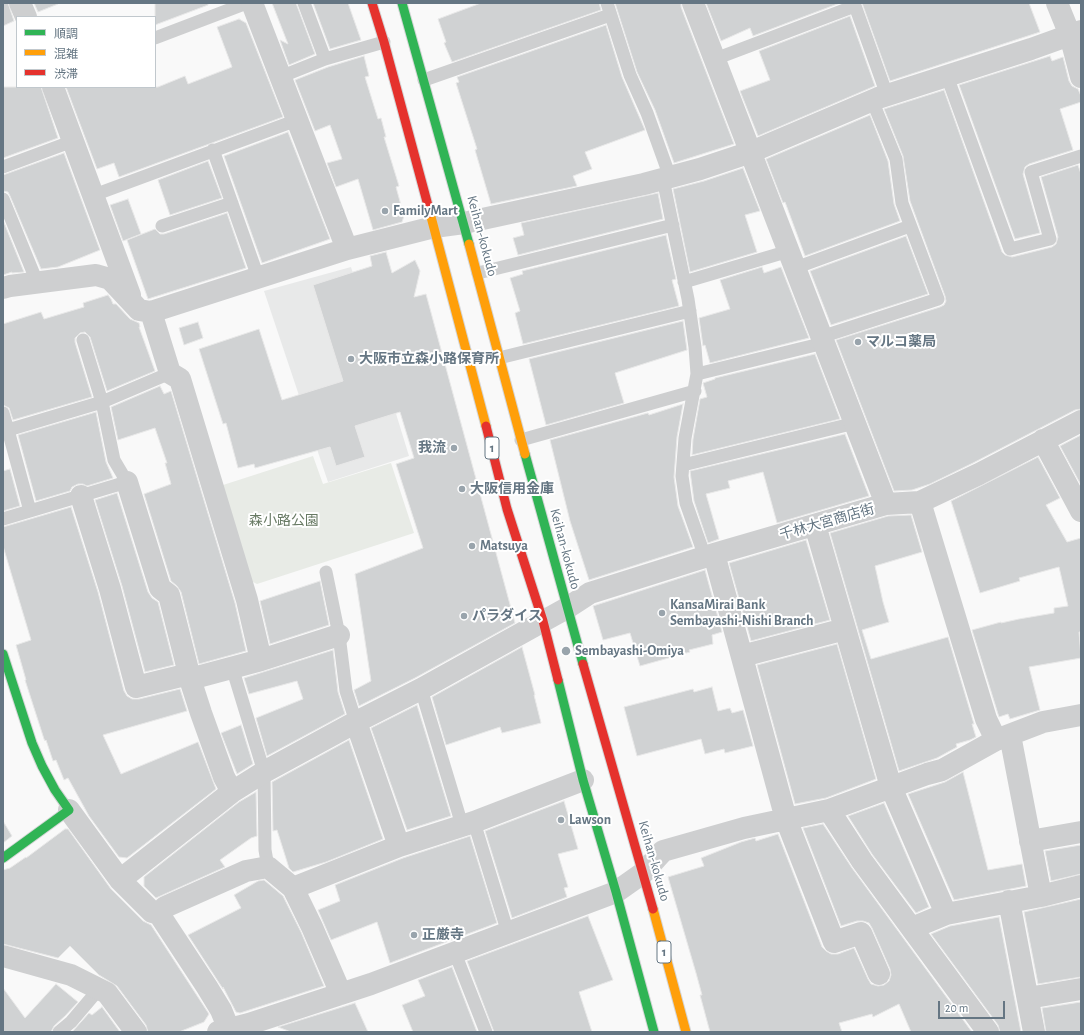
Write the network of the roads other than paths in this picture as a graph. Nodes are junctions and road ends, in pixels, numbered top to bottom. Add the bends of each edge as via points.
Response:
1 (20, 3) edge
2 (247, 3) edge
3 (252, 3) edge
4 (304, 3) edge
5 (372, 3) edge
6 (402, 3) edge
7 (693, 3) edge
8 (1057, 3) edge
9 (854, 5) edge
10 (608, 9) edge
11 (26, 16) edge
12 (1075, 33) edge
13 (156, 38) edge
14 (384, 42) junction
15 (325, 59) junction
16 (715, 59) junction
17 (947, 76) junction
18 (280, 77) junction
19 (1081, 77) edge
20 (424, 80) junction
21 (53, 88) edge
22 (879, 97) junction
23 (297, 120) junction
24 (73, 141) junction
25 (213, 150) junction
26 (751, 152) junction
27 (1081, 156) edge
28 (3, 167) edge
29 (667, 178) junction
30 (94, 195) junction
31 (3, 199) edge
32 (232, 203) junction
33 (464, 224) junction
34 (162, 226) dead end
35 (673, 226) junction
36 (910, 226) junction
37 (434, 227) junction
38 (347, 249) junction
39 (792, 260) junction
40 (478, 272) junction
41 (258, 277) junction
42 (37, 282) junction
43 (684, 282) junction
44 (3, 288) edge
45 (143, 309) junction
46 (690, 311) junction
47 (83, 340) dead end
48 (823, 340) junction
49 (499, 358) junction
50 (170, 373) junction
51 (698, 374) junction
52 (695, 391) junction
53 (102, 402) junction
54 (3, 414) edge
55 (1081, 421) edge
56 (855, 423) junction
57 (8, 430) junction
58 (521, 440) junction
59 (1043, 440) junction
60 (683, 465) junction
61 (126, 482) junction
62 (81, 496) junction
63 (920, 502) junction
64 (886, 504) junction
65 (30, 511) junction
66 (1081, 511) edge
67 (3, 519) edge
68 (815, 526) junction
69 (709, 556) junction
70 (326, 572) dead end
71 (567, 608) junction
72 (543, 621) junction
73 (845, 629) junction
74 (339, 635) junction
75 (3, 654) edge
76 (742, 656) junction
77 (260, 660) junction
78 (232, 667) junction
79 (190, 676) junction
80 (420, 688) junction
81 (9, 696) edge
82 (1081, 715) edge
83 (356, 722) junction
84 (1003, 738) junction
85 (264, 772) junction
86 (584, 780) junction
87 (891, 787) junction
88 (232, 792) junction
89 (70, 810) junction
90 (829, 810) junction
91 (786, 819) junction
92 (468, 824) junction
93 (1081, 832) edge
94 (1030, 841) junction
95 (399, 846) junction
96 (3, 858) edge
97 (268, 867) junction
98 (643, 873) junction
99 (120, 880) junction
100 (1081, 886) edge
101 (293, 888) junction
102 (616, 892) junction
103 (1040, 896) junction
104 (1009, 901) junction
105 (155, 913) junction
106 (946, 914) junction
107 (912, 928) junction
108 (508, 933) junction
109 (456, 952) junction
110 (3, 956) edge
111 (879, 974) dead end
112 (99, 989) junction
113 (1081, 989) edge
114 (341, 994) junction
115 (1028, 998) junction
116 (225, 1031) edge
117 (59, 1032) edge
118 (136, 1032) edge
119 (486, 1032) edge
120 (654, 1032) edge
121 (686, 1032) edge
122 (988, 1032) edge
123 (1034, 1032) edge

1 - 11 street
2 - 13 lane
3 - 18 street
4 - 15 lane
5 - 14 main road, 1
6 - 20 main road, Keihan-kokudo / 1
7 - 16 street
8 - 12 street
9 - 16 lane
9 - 22 lane
10 - 20 lane
10 - 29 lane via 630,75 647,113
12 - 17 street
12 - 19 street
14 - 15 lane
14 - 37 main road, 1
15 - 18 lane
16 - 26 street
17 - 22 street
17 - 27 lane via 1010,249 1050,239 1031,172
18 - 23 street
20 - 33 main road, Keihan-kokudo / 1
21 - 24 street
22 - 26 street
22 - 36 lane via 896,159 902,203
23 - 25 lane
23 - 38 street
24 - 28 lane
24 - 30 street
25 - 30 lane
25 - 32 lane
26 - 29 street
26 - 39 street
29 - 33 street
29 - 35 lane
30 - 45 street
31 - 42 lane
32 - 34 lane
32 - 41 lane
33 - 37 street
33 - 40 main road, Keihan-kokudo / 1
35 - 40 lane
35 - 43 lane
36 - 39 lane
36 - 48 lane via 938,299
37 - 38 street
37 - 72 main road, 1 via 507,509
38 - 41 street
39 - 43 lane
39 - 48 street
40 - 49 main road, Keihan-kokudo / 1
41 - 45 street
42 - 44 street
42 - 45 street via 96,275 110,279
43 - 46 lane
45 - 50 street
46 - 49 lane
46 - 51 lane
47 - 53 lane
48 - 51 lane
48 - 56 street
49 - 58 main road, Keihan-kokudo / 1
50 - 53 lane
50 - 77 street via 180,379 247,600
51 - 52 lane
52 - 58 lane
52 - 60 lane via 684,438
53 - 57 lane
53 - 61 lane via 114,460
54 - 57 lane
55 - 59 street, 千林大宮商店街
56 - 60 lane
56 - 64 street
57 - 65 lane
58 - 71 main road, Keihan-kokudo / 1
59 - 63 street, 千林大宮商店街
59 - 66 street
60 - 69 lane via 686,503
61 - 62 lane
61 - 79 street via 160,588 169,595
62 - 65 lane
62 - 79 street via 110,589 136,687
63 - 64 street, 千林大宮商店街
63 - 84 street via 986,719
64 - 68 street, 千林大宮商店街
65 - 67 lane
68 - 69 street, 千林大宮商店街
68 - 73 street
69 - 71 street, 千林大宮商店街 via 590,594
69 - 76 street
70 - 74 lane
71 - 72 street, 千林大宮商店街
71 - 98 main road, Keihan-kokudo / 1
72 - 80 street, 千林大宮商店街 via 471,668
72 - 86 main road, 1
73 - 76 street
73 - 87 street
74 - 77 street
74 - 83 lane via 346,691
75 - 81 main road
76 - 91 street
77 - 78 street
78 - 79 street
78 - 85 lane
79 - 88 street via 201,713
80 - 83 street, 千林大宮商店街
80 - 92 lane
81 - 89 main road via 42,766
82 - 84 street via 1043,722
83 - 85 street, 千林大宮商店街
83 - 95 street
84 - 87 street via 942,770
84 - 94 street
85 - 88 street, 千林大宮商店街
85 - 97 lane via 265,850
86 - 92 street
86 - 102 main road, 1
87 - 90 street
87 - 106 street
88 - 99 street, 千林大宮商店街
89 - 96 main road
89 - 99 street
90 - 91 street
90 - 107 street via 862,861
91 - 98 street via 662,851
91 - 111 street via 834,942 861,933
92 - 95 street
92 - 108 lane
93 - 94 street
94 - 103 street
95 - 101 street
97 - 101 street
97 - 105 street via 246,872
98 - 102 street
98 - 121 main road, Keihan-kokudo / 1
99 - 105 street
100 - 103 street
101 - 114 street
102 - 108 street
102 - 120 main road, 1
103 - 104 street
104 - 106 street
104 - 115 street
105 - 116 street via 206,986 220,1010
106 - 107 street
107 - 122 street
108 - 109 street
109 - 114 street
109 - 119 lane
110 - 112 street via 71,975
112 - 117 lane
112 - 118 street via 107,993
113 - 115 street
114 - 116 street
115 - 123 street

